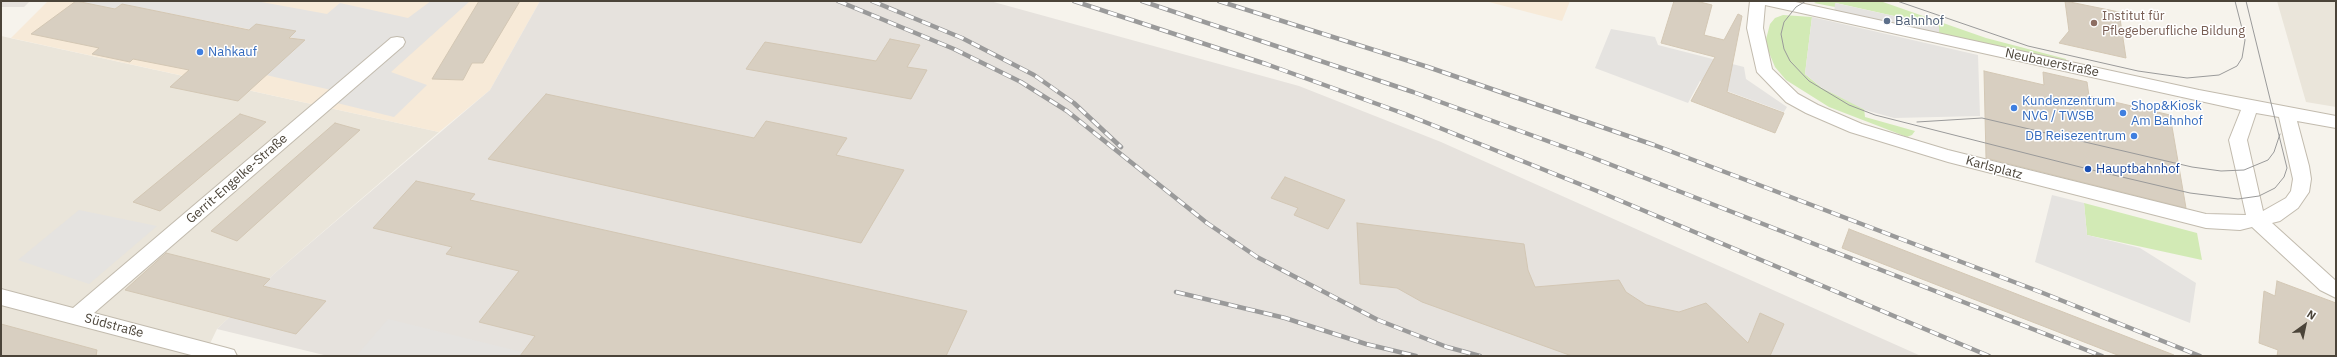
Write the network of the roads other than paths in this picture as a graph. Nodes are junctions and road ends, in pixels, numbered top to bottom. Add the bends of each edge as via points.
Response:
1 (1758, 1) edge
2 (1768, 1) edge
3 (397, 42) dead end
4 (2248, 112) dead end
5 (2286, 112) junction
6 (2336, 122) edge
7 (2256, 220) junction
8 (2330, 289) edge
9 (1, 297) edge
10 (77, 316) junction
11 (194, 352) edge
12 (227, 356) edge

1 - 7 street, Karlsplatz via 1755,28 1762,66 1792,98 1812,109 1863,130 1948,156 2064,186 2219,224 2240,224
2 - 5 street, Neubauerstraße via 2199,96
3 - 10 street, Gerrit-Engelke-Straße
4 - 7 street via 2238,140
5 - 6 street, Neubauerstraße
5 - 7 street, Karlsplatz via 2300,166 2300,192 2292,203 2280,212
7 - 8 street
9 - 10 street, Südstraße
10 - 11 street, Südstraße
11 - 12 street, Südstraße

